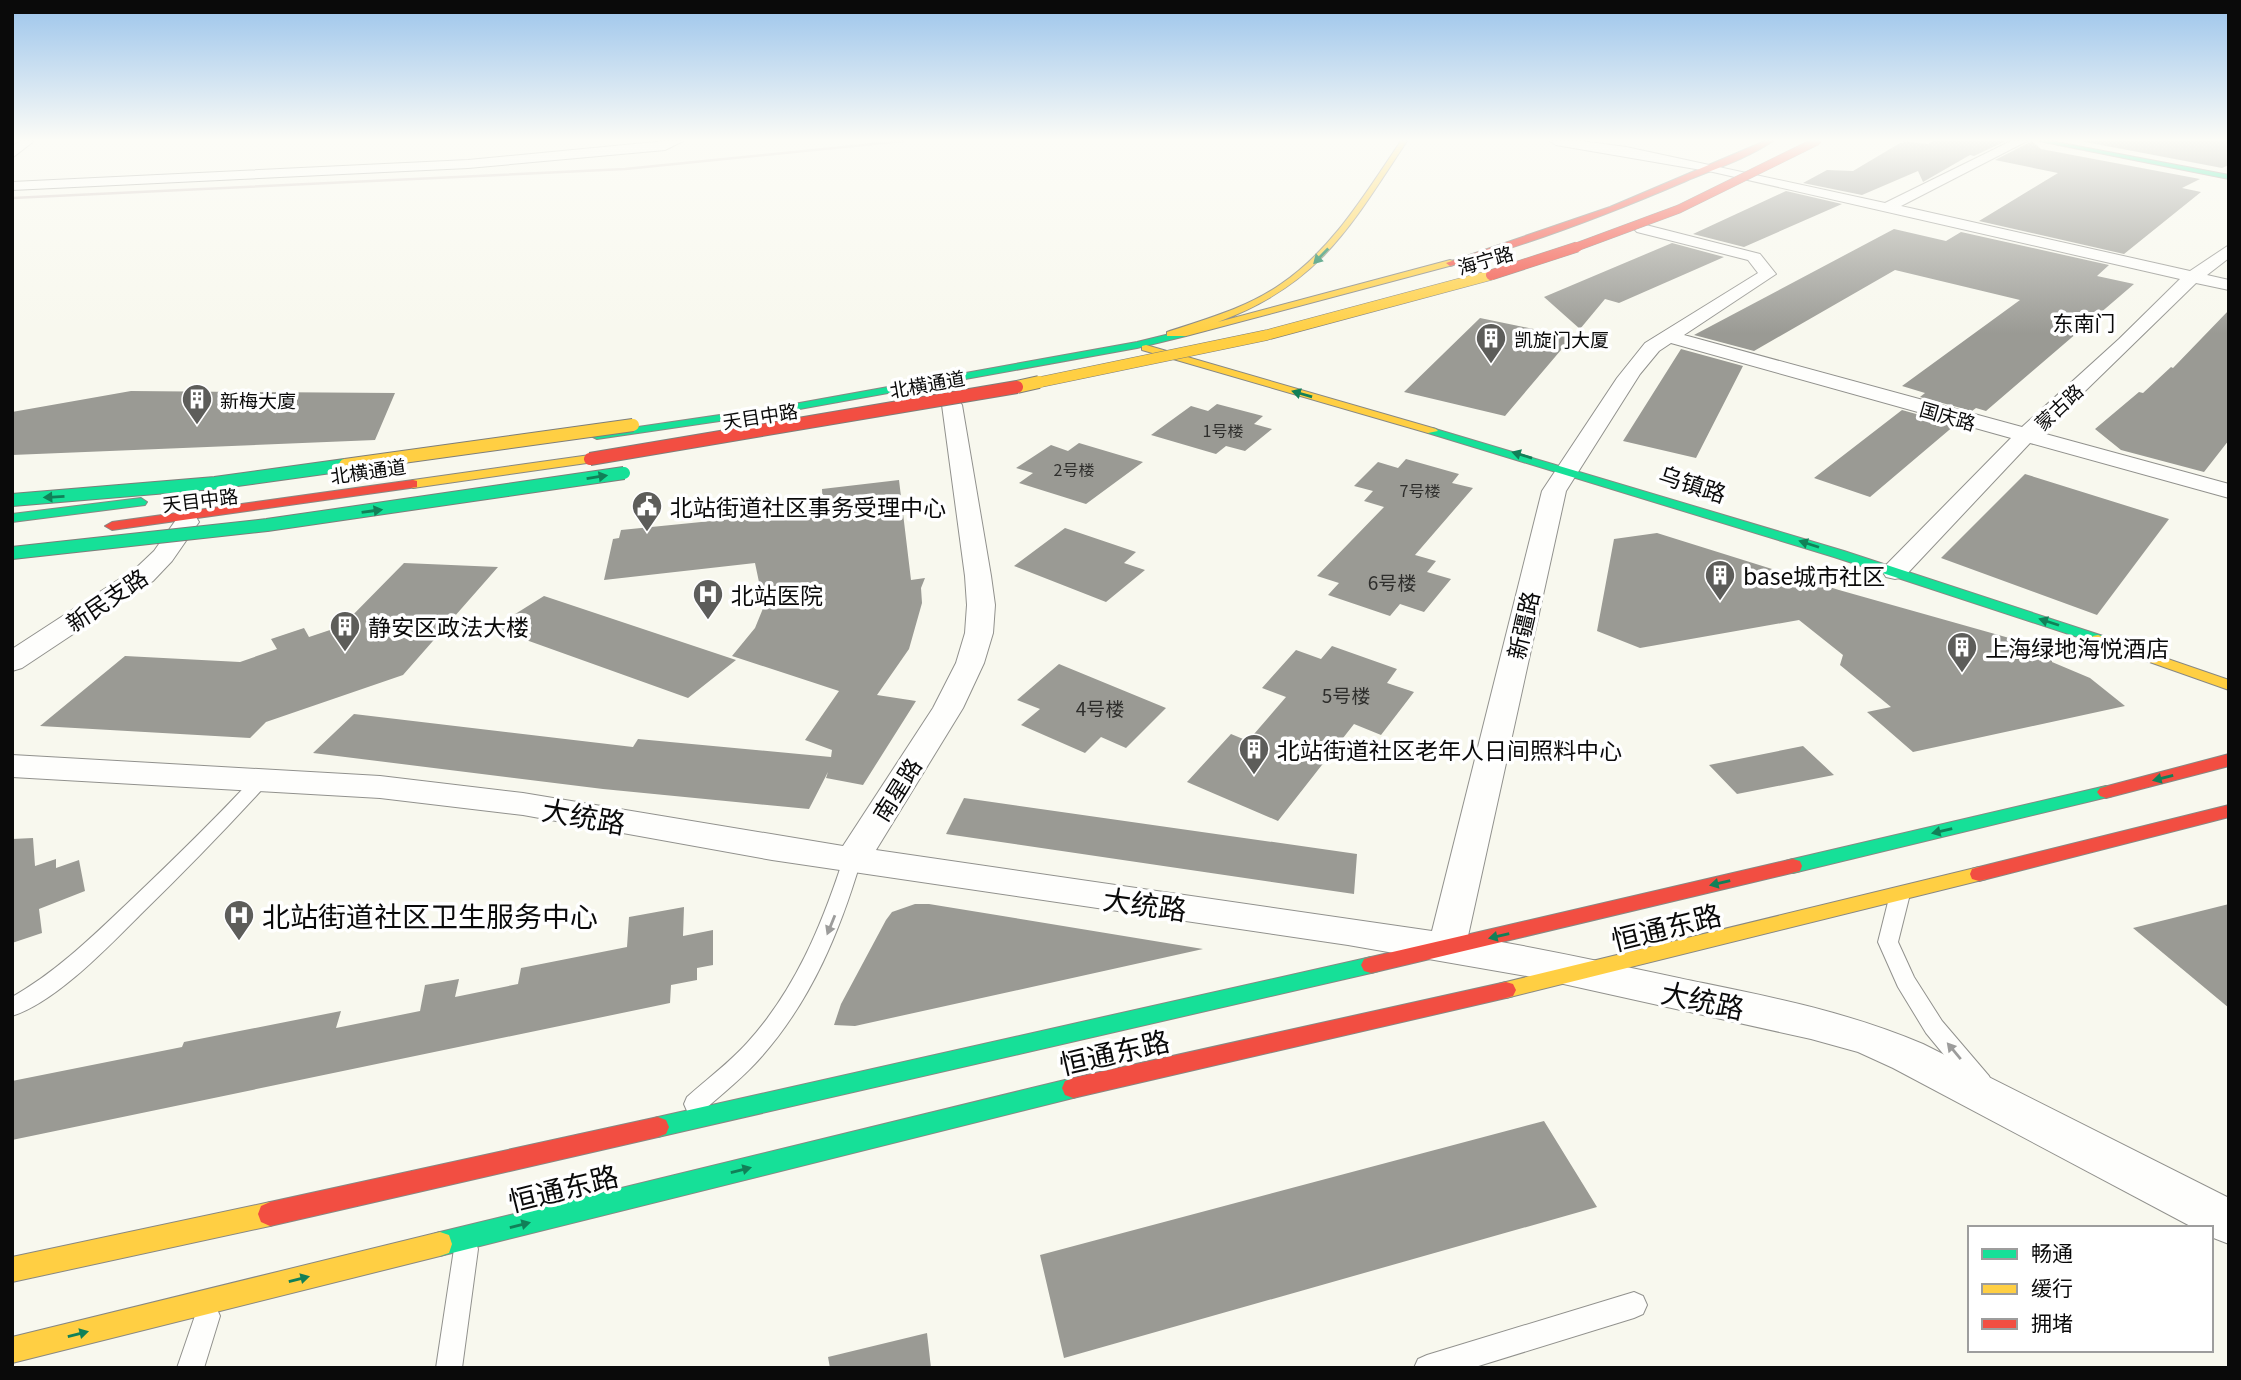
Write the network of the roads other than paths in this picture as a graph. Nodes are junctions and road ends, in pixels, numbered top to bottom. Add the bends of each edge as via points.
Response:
1 (1358, 205) edge
2 (1379, 205) edge
3 (1615, 205) edge
4 (1643, 205) edge
5 (1688, 205) edge
6 (1697, 205) edge
7 (1881, 205) edge
8 (1891, 205) edge
9 (1888, 207) junction
10 (1642, 229) junction
11 (1363, 230) dead end
12 (2229, 250) edge
13 (2193, 277) junction
14 (1322, 278) dead end
15 (2229, 285) edge
16 (1286, 306) junction
17 (1667, 336) junction
18 (1137, 345) junction
19 (1180, 360) junction
20 (972, 379) junction
21 (989, 393) junction
22 (951, 405) junction
23 (2025, 436) junction
24 (817, 437) dead end
25 (645, 469) dead end
26 (1567, 469) junction
27 (2229, 491) edge
28 (12, 500) edge
29 (12, 518) edge
30 (187, 522) junction
31 (12, 539) edge
32 (12, 552) edge
33 (1895, 571) junction
34 (12, 662) edge
35 (2229, 685) edge
36 (2229, 760) edge
37 (12, 766) edge
38 (261, 780) junction
39 (2229, 811) edge
40 (852, 860) junction
41 (1900, 893) junction
42 (1447, 948) junction
43 (1584, 973) junction
44 (12, 1008) edge
45 (1998, 1103) junction
46 (674, 1124) junction
47 (2229, 1222) edge
48 (468, 1238) junction
49 (12, 1270) edge
50 (212, 1301) junction
51 (1634, 1304) dead end
52 (12, 1350) edge
53 (190, 1368) edge
54 (450, 1368) edge
55 (1427, 1368) edge

1 -> 18 main road, 天目中路 via 1329,247 1284,286 1219,317
2 - 11 main road
3 - 16 main road, 海宁路 via 1514,244
4 - 20 main road, 北横通道 via 1498,257 1212,331
5 - 21 main road, 北横通道, bridge via 1524,266 1233,343
6 - 10 main road, 海宁路
7 - 9 street
8 - 9 street
9 - 13 street
10 - 17 street, 新疆路 via 1754,257 1768,275
10 - 19 main road, 海宁路 via 1504,276
12 - 13 street, 蒙古路
13 - 15 street
13 - 23 street, 蒙古路
14 - 16 main road, 天目中路
16 - 18 main road, 海宁路
16 - 19 main road, 天目中路
17 - 23 street, 国庆路
17 - 26 street, 新疆路 via 1639,360
18 - 19 main road, 乌镇路
18 - 29 main road, 天目中路 via 781,409
19 - 22 main road, 天目中路
26 -> 19 main road, 乌镇路
20 -> 28 main road, bridge via 215,483
20 - 29 main road, 北横通道 via 604,441
21 - 24 main road, bridge
21 - 31 main road, 北横通道, bridge via 523,469
22 - 30 main road, 天目中路 via 465,484
22 - 40 street, 南星路 via 978,576 979,633 948,708
23 - 27 street, 国庆路
23 - 33 street, 蒙古路
32 -> 25 main road, bridge via 267,525
33 -> 26 main road, 乌镇路
26 - 42 street, 新疆路 via 1554,491
30 - 31 main road, 天目中路
30 - 34 street, 新民支路 via 144,575
35 -> 33 main road, 乌镇路
36 -> 42 main road, 恒通东路
37 - 38 street, 大统路
38 - 40 street, 大统路 via 380,787 523,804
38 - 44 lane via 91,951
39 - 41 main road, 恒通东路
40 - 42 street, 大统路
40 -> 46 lane, 南星路 via 833,924 807,978 755,1049
41 - 43 main road, 恒通东路
45 -> 41 lane via 1934,1027 1905,981 1888,942
42 - 43 street, 大统路
42 - 46 main road, 恒通东路
43 - 45 street, 大统路 via 1856,1034
48 -> 43 main road, 恒通东路 via 1132,1073
45 - 47 street, 大统路
46 - 49 main road, 恒通东路
50 -> 48 main road, 恒通东路
48 - 54 lane
52 -> 50 main road, 恒通东路
50 - 53 lane
51 - 55 lane

